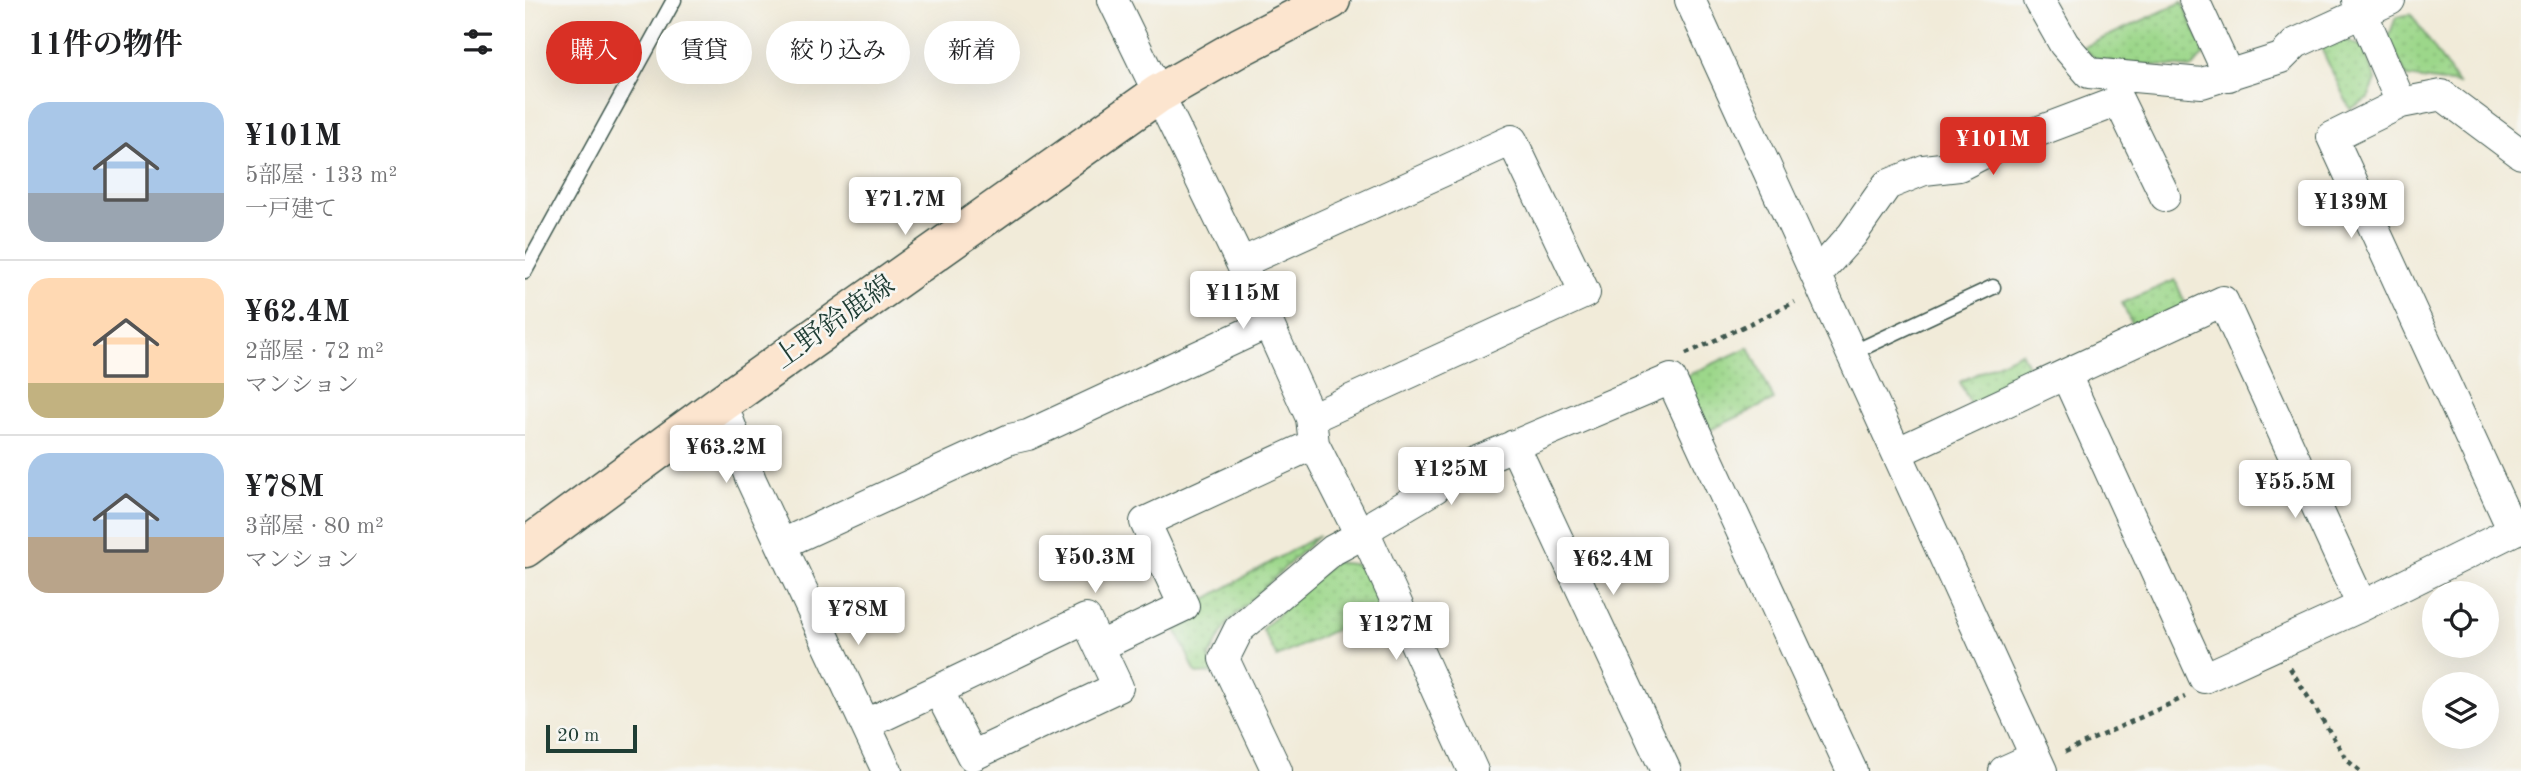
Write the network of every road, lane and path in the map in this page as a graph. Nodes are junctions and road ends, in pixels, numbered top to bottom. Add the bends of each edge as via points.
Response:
1 (674, 0) edge
2 (1113, 0) edge
3 (1331, 0) edge
4 (1690, 0) edge
5 (2039, 0) edge
6 (2194, 0) edge
7 (2370, 4) edge
8 (2229, 76) junction
9 (1158, 94) junction
10 (2400, 103) junction
11 (2520, 151) edge
12 (2165, 196) dead end
13 (1241, 263) junction
14 (525, 271) edge
15 (1820, 281) junction
16 (1993, 287) dead end
17 (1267, 324) junction
18 (1852, 353) junction
19 (2066, 375) junction
20 (1671, 379) junction
21 (722, 403) junction
22 (1313, 431) junction
23 (1514, 445) junction
24 (1898, 452) junction
25 (2517, 530) edge
26 (1365, 533) junction
27 (782, 544) junction
28 (525, 548) edge
29 (2362, 606) junction
30 (2276, 645) junction
31 (1100, 646) junction
32 (2204, 678) junction
33 (938, 690) junction
34 (866, 724) junction
35 (2039, 764) edge
36 (887, 771) edge
37 (1277, 771) edge
38 (1473, 771) edge
39 (1666, 771) edge
40 (1853, 771) edge
41 (2004, 771) edge
42 (2360, 771) edge

1 - 14 lane
2 - 9 street
3 - 9 main road, 上野鈴鹿線
4 - 15 street
5 - 8 street via 2064,44 2089,73 2202,83
6 - 8 street
7 - 8 street via 2296,43 2281,58
7 - 10 street
9 - 13 street
9 - 21 main road, 上野鈴鹿線
10 - 11 street via 2442,95
10 - 25 street via 2332,137
12 - 15 street via 2119,101 1994,148 1959,166 1924,170 1887,185
13 - 17 street
13 - 22 street via 1512,139 1585,293
15 - 18 street
15 - 20 path via 1674,360
16 - 18 lane
17 - 22 street
17 - 27 street
18 - 24 street
19 - 24 street
19 - 29 street via 2223,301
19 - 32 street
20 - 23 street
20 - 40 street
21 - 27 street
21 - 28 main road, 上野鈴鹿線
22 - 26 street via 1355,525
22 - 31 street via 1145,522 1184,606
23 - 26 street via 1449,473
23 - 39 street
24 - 35 street
25 - 29 street
26 - 37 street via 1332,550 1239,629 1224,659
26 - 38 street
27 - 34 street
29 - 30 street
30 - 32 street
30 - 42 path via 2348,761
31 - 33 street via 1086,619
31 - 33 street via 1118,687 972,756
32 - 35 path via 2196,692
33 - 34 street
34 - 36 street
35 - 41 street

